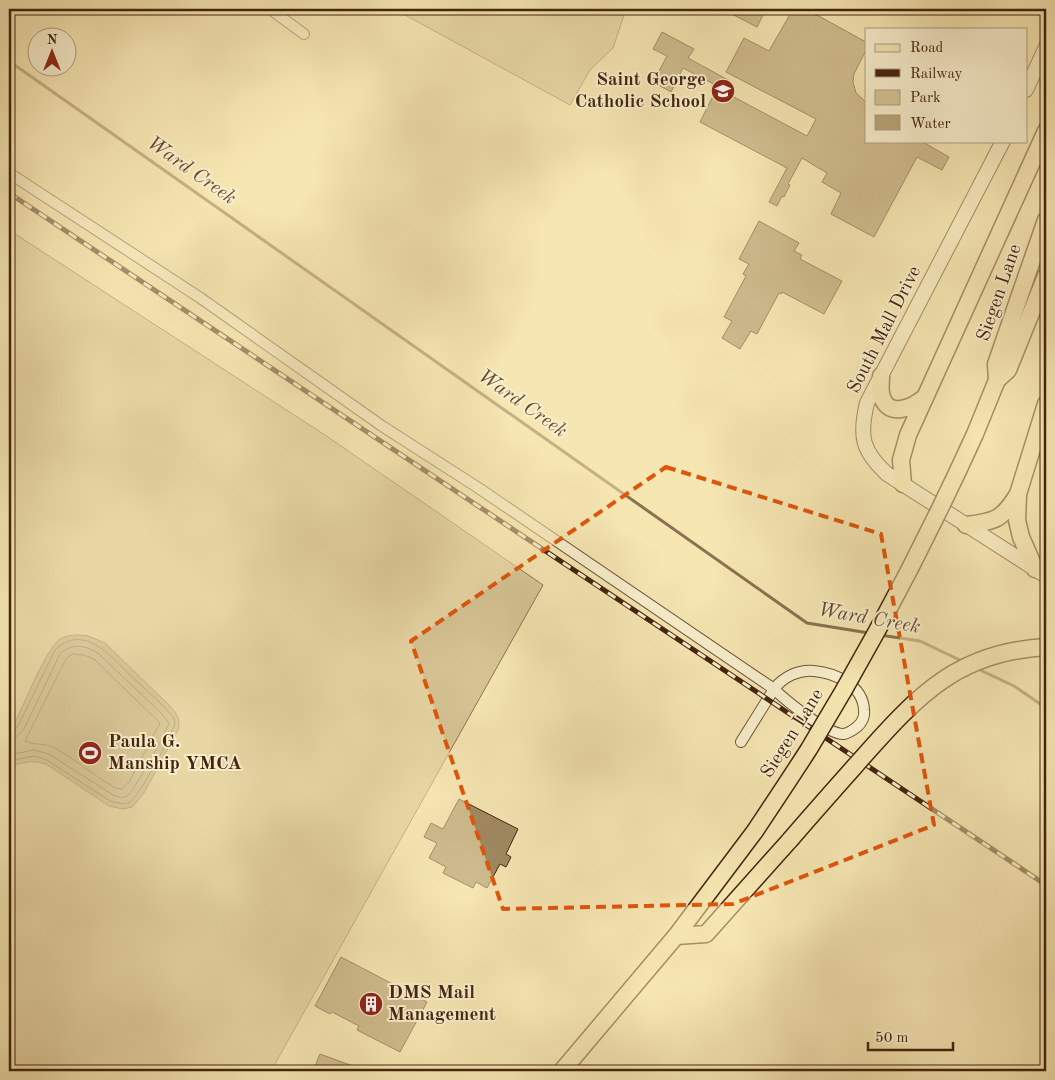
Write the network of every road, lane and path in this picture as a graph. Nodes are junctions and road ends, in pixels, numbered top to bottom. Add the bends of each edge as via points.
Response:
1 (270, 9) edge
2 (304, 34) dead end
3 (1046, 47) edge
4 (1028, 86) edge
5 (1046, 131) edge
6 (1002, 142) edge
7 (9, 174) edge
8 (1046, 220) edge
9 (1046, 276) edge
10 (881, 376) junction
11 (997, 380) junction
12 (925, 397) junction
13 (1046, 404) edge
14 (904, 484) junction
15 (1018, 494) junction
16 (966, 525) junction
17 (1040, 573) edge
18 (1046, 647) edge
19 (774, 688) junction
20 (741, 742) dead end
21 (676, 936) junction
22 (562, 1071) edge

1 - 2 street
3 - 4 street
5 - 12 main road
6 - 10 street, South Mall Drive
7 - 19 street via 198,297 382,426
8 - 11 main road, Siegen Lane via 996,364
9 - 11 main road, Siegen Lane via 1008,370
10 - 12 main road via 885,403 894,409 916,405
10 - 14 street, South Mall Drive via 867,403 862,424 864,441 873,461
11 - 21 main road, Siegen Lane, bridge via 914,562 859,664 755,831
12 - 14 main road via 901,460
13 - 15 main road
14 - 16 street, South Mall Drive
15 - 16 main road via 1001,516 986,523
15 - 17 main road via 1017,520 1021,537
16 - 17 street, South Mall Drive
18 - 21 main road, bridge via 994,655 935,684 902,712 706,934
19 - 19 street via 786,702 836,733 852,731 860,724 864,713 860,695 836,676 806,670 788,676
19 - 20 street
21 - 22 main road, Siegen Lane

